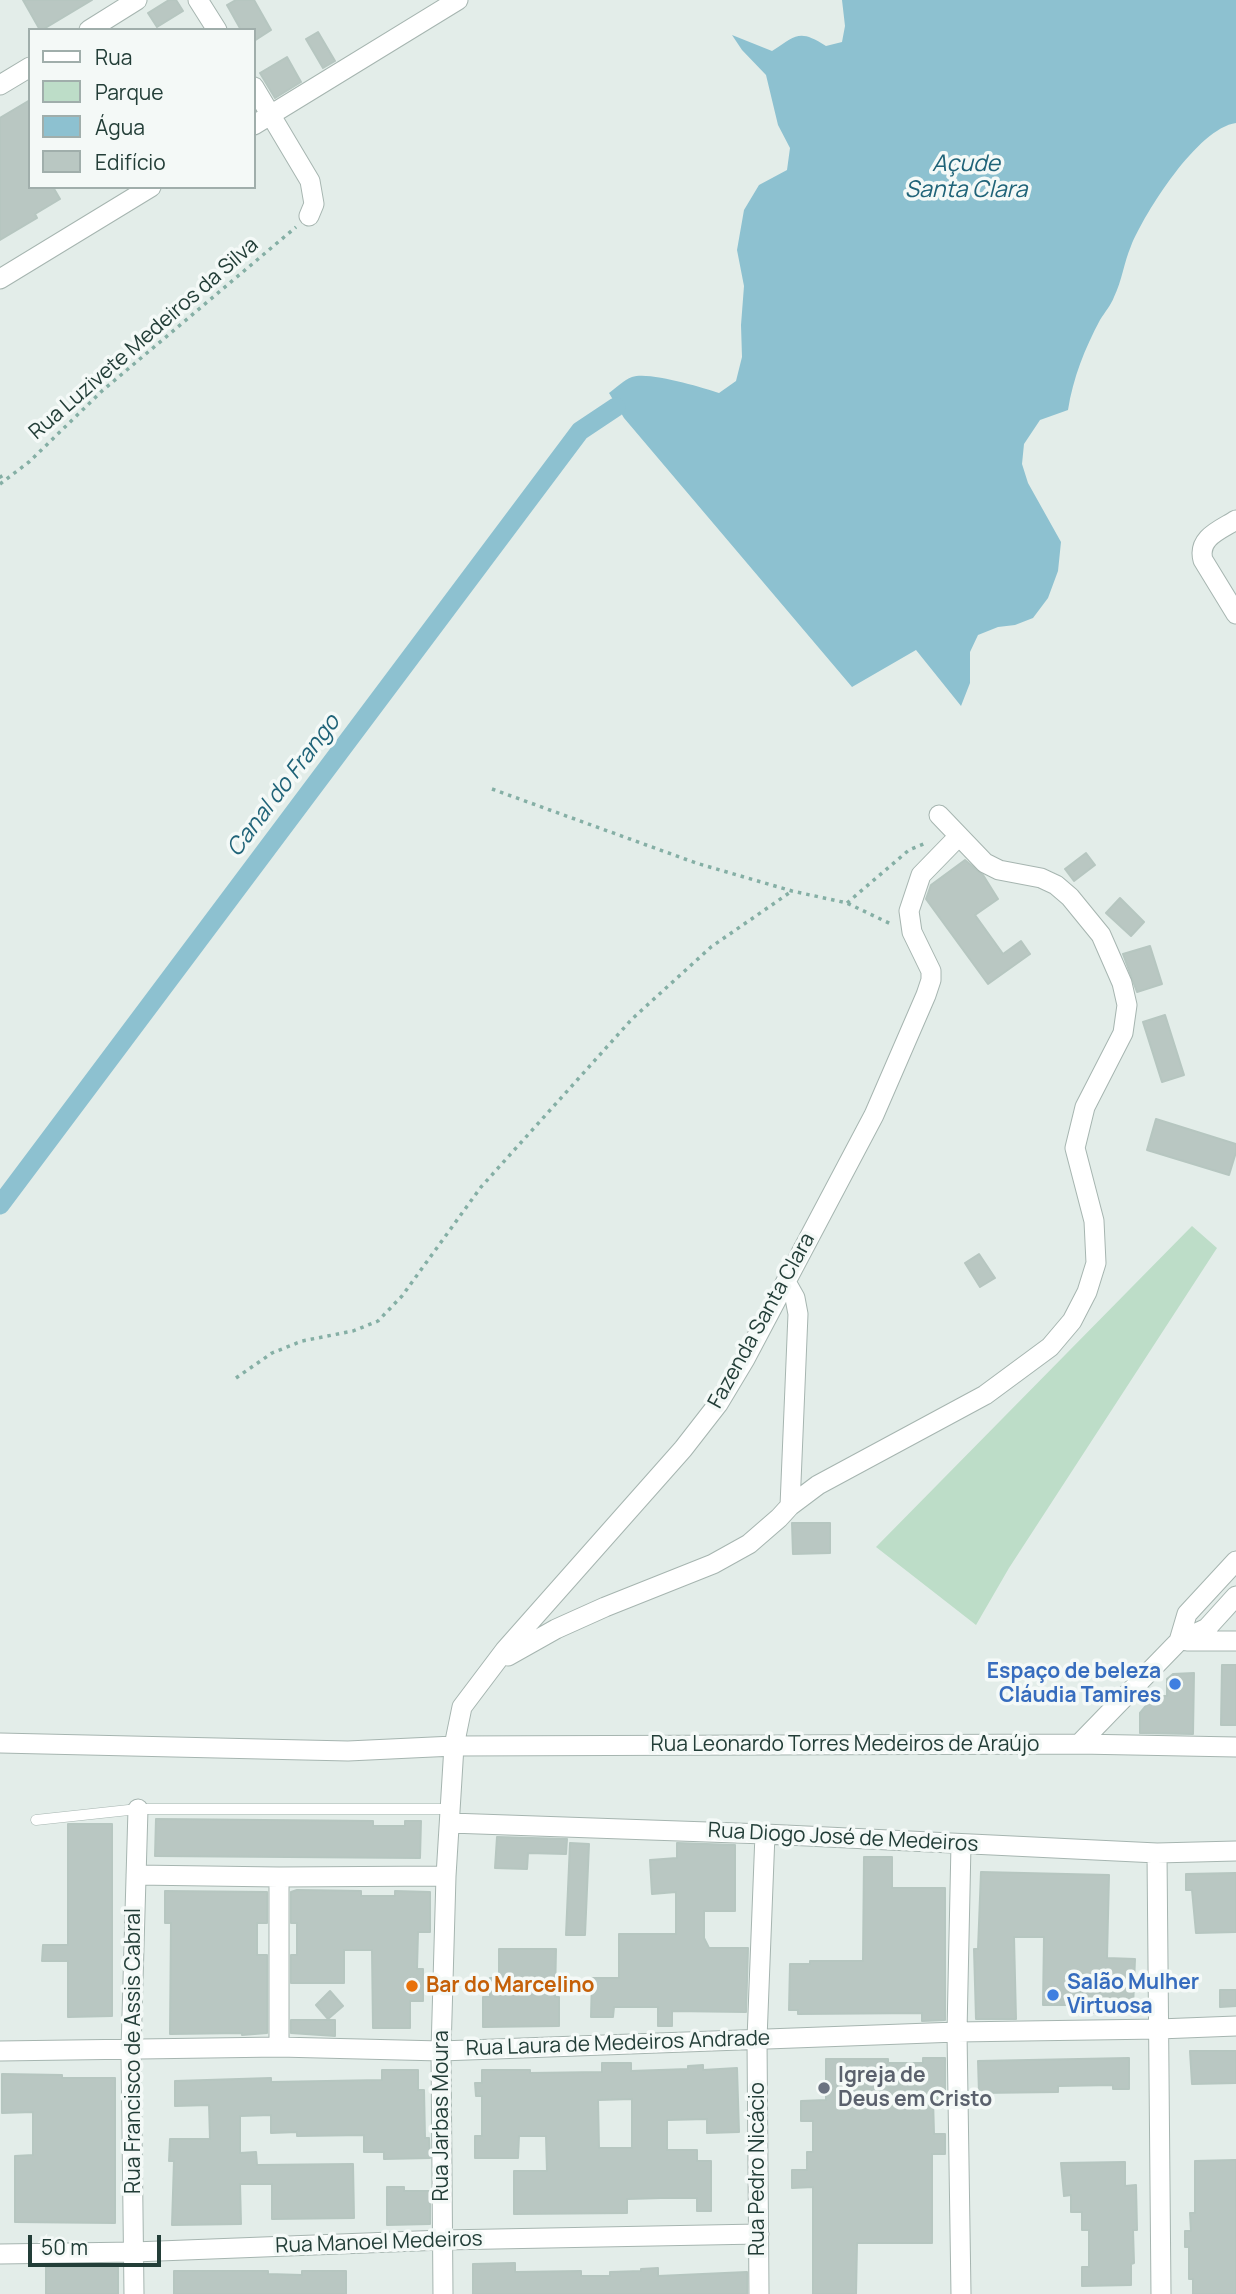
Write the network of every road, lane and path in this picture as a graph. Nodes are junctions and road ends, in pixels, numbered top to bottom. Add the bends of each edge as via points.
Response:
1 (137, 0) edge
2 (198, 0) edge
3 (458, 0) edge
4 (92, 28) edge
5 (216, 28) edge
6 (28, 68) edge
7 (0, 85) edge
8 (256, 90) edge
9 (271, 114) junction
10 (256, 124) edge
11 (148, 189) edge
12 (309, 216) joint
13 (0, 279) edge
14 (0, 475) edge
15 (2, 483) edge
16 (1236, 520) edge
17 (1236, 614) edge
18 (492, 789) dead end
19 (939, 815) dead end
20 (958, 836) junction
21 (792, 891) junction
22 (847, 903) junction
23 (912, 932) junction
24 (786, 1282) junction
25 (236, 1378) dead end
26 (790, 1506) junction
27 (1236, 1561) edge
28 (1236, 1596) edge
29 (1178, 1641) junction
30 (1236, 1641) edge
31 (491, 1668) junction
32 (455, 1737) junction
33 (0, 1743) edge
34 (1079, 1744) junction
35 (1236, 1747) edge
36 (138, 1809) junction
37 (450, 1816) junction
38 (36, 1820) dead end
39 (765, 1834) junction
40 (961, 1844) junction
41 (1236, 1851) edge
42 (1157, 1853) junction
43 (136, 1874) junction
44 (446, 1876) junction
45 (279, 1877) junction
46 (1236, 2026) edge
47 (1159, 2029) junction
48 (957, 2032) junction
49 (757, 2039) junction
50 (279, 2047) junction
51 (131, 2050) junction
52 (0, 2051) edge
53 (441, 2051) junction
54 (759, 2234) junction
55 (443, 2240) junction
56 (134, 2252) junction
57 (0, 2254) edge
58 (134, 2294) edge
59 (443, 2294) edge
60 (759, 2294) edge
61 (961, 2294) edge
62 (1161, 2294) edge

1 - 4 street
2 - 5 street
3 - 9 street
6 - 7 street
8 - 9 street
9 - 10 street
9 - 12 street via 310,181 314,204
11 - 13 street
12 - 15 path, Rua Luzivete Medeiros da Silva via 102,391
14 - 15 path
16 - 17 street via 1209,537 1200,551
18 - 21 path via 696,863
19 - 20 street
20 - 22 path via 909,850
20 - 23 street via 921,875 909,911
20 - 26 street via 985,863 1041,878 1070,897 1101,935 1122,984 1127,1005 1123,1033 1084,1107 1075,1148 1094,1221 1096,1263 1072,1321 1050,1347 985,1395 818,1485
21 - 22 path
21 - 25 path via 710,947 632,1019 481,1187 402,1296 378,1321 272,1353
22 - 23 path
23 - 24 street, Fazenda Santa Clara via 931,971 931,981 874,1115
24 - 26 street via 798,1314
24 - 31 street, Fazenda Santa Clara via 718,1404
26 - 31 street via 749,1544 713,1564 556,1629
27 - 29 street via 1187,1614
28 - 29 street via 1207,1628
29 - 30 street
29 - 34 street
31 - 32 street, Fazenda Santa Clara via 462,1707
32 - 33 street, Rua Leonardo Torres Medeiros de Araújo via 348,1751
32 - 34 street, Rua Leonardo Torres Medeiros de Araújo
32 - 37 street, Rua Jarbas Moura
34 - 35 street, Rua Leonardo Torres Medeiros de Araújo
36 - 37 lane
36 - 38 lane
36 - 43 street, Rua Francisco de Assis Cabral
37 - 39 street, Rua Diogo José de Medeiros
37 - 44 street, Rua Jarbas Moura
39 - 40 street, Rua Diogo José de Medeiros
39 - 49 street, Rua Pedro Nicácio
40 - 42 street, Rua Diogo José de Medeiros
40 - 48 street
41 - 42 street, Rua Diogo José de Medeiros
42 - 47 street
43 - 45 street
43 - 51 street, Rua Francisco de Assis Cabral
44 - 45 street
44 - 53 street, Rua Jarbas Moura
45 - 50 street
46 - 47 street, Rua Laura de Medeiros Andrade
47 - 48 street, Rua Laura de Medeiros Andrade
47 - 62 street
48 - 49 street, Rua Laura de Medeiros Andrade
48 - 61 street
49 - 53 street, Rua Laura de Medeiros Andrade
49 - 54 street, Rua Pedro Nicácio
50 - 51 street, Rua Laura de Medeiros Andrade
50 - 53 street, Rua Laura de Medeiros Andrade
51 - 52 street, Rua Laura de Medeiros Andrade
51 - 56 street, Rua Francisco de Assis Cabral
53 - 55 street, Rua Jarbas Moura
54 - 55 street, Rua Manoel Medeiros
54 - 60 street, Rua Pedro Nicácio
55 - 56 street, Rua Manoel Medeiros
55 - 59 street, Rua Jarbas Moura
56 - 57 street, Rua Manoel Medeiros
56 - 58 street, Rua Francisco de Assis Cabral

